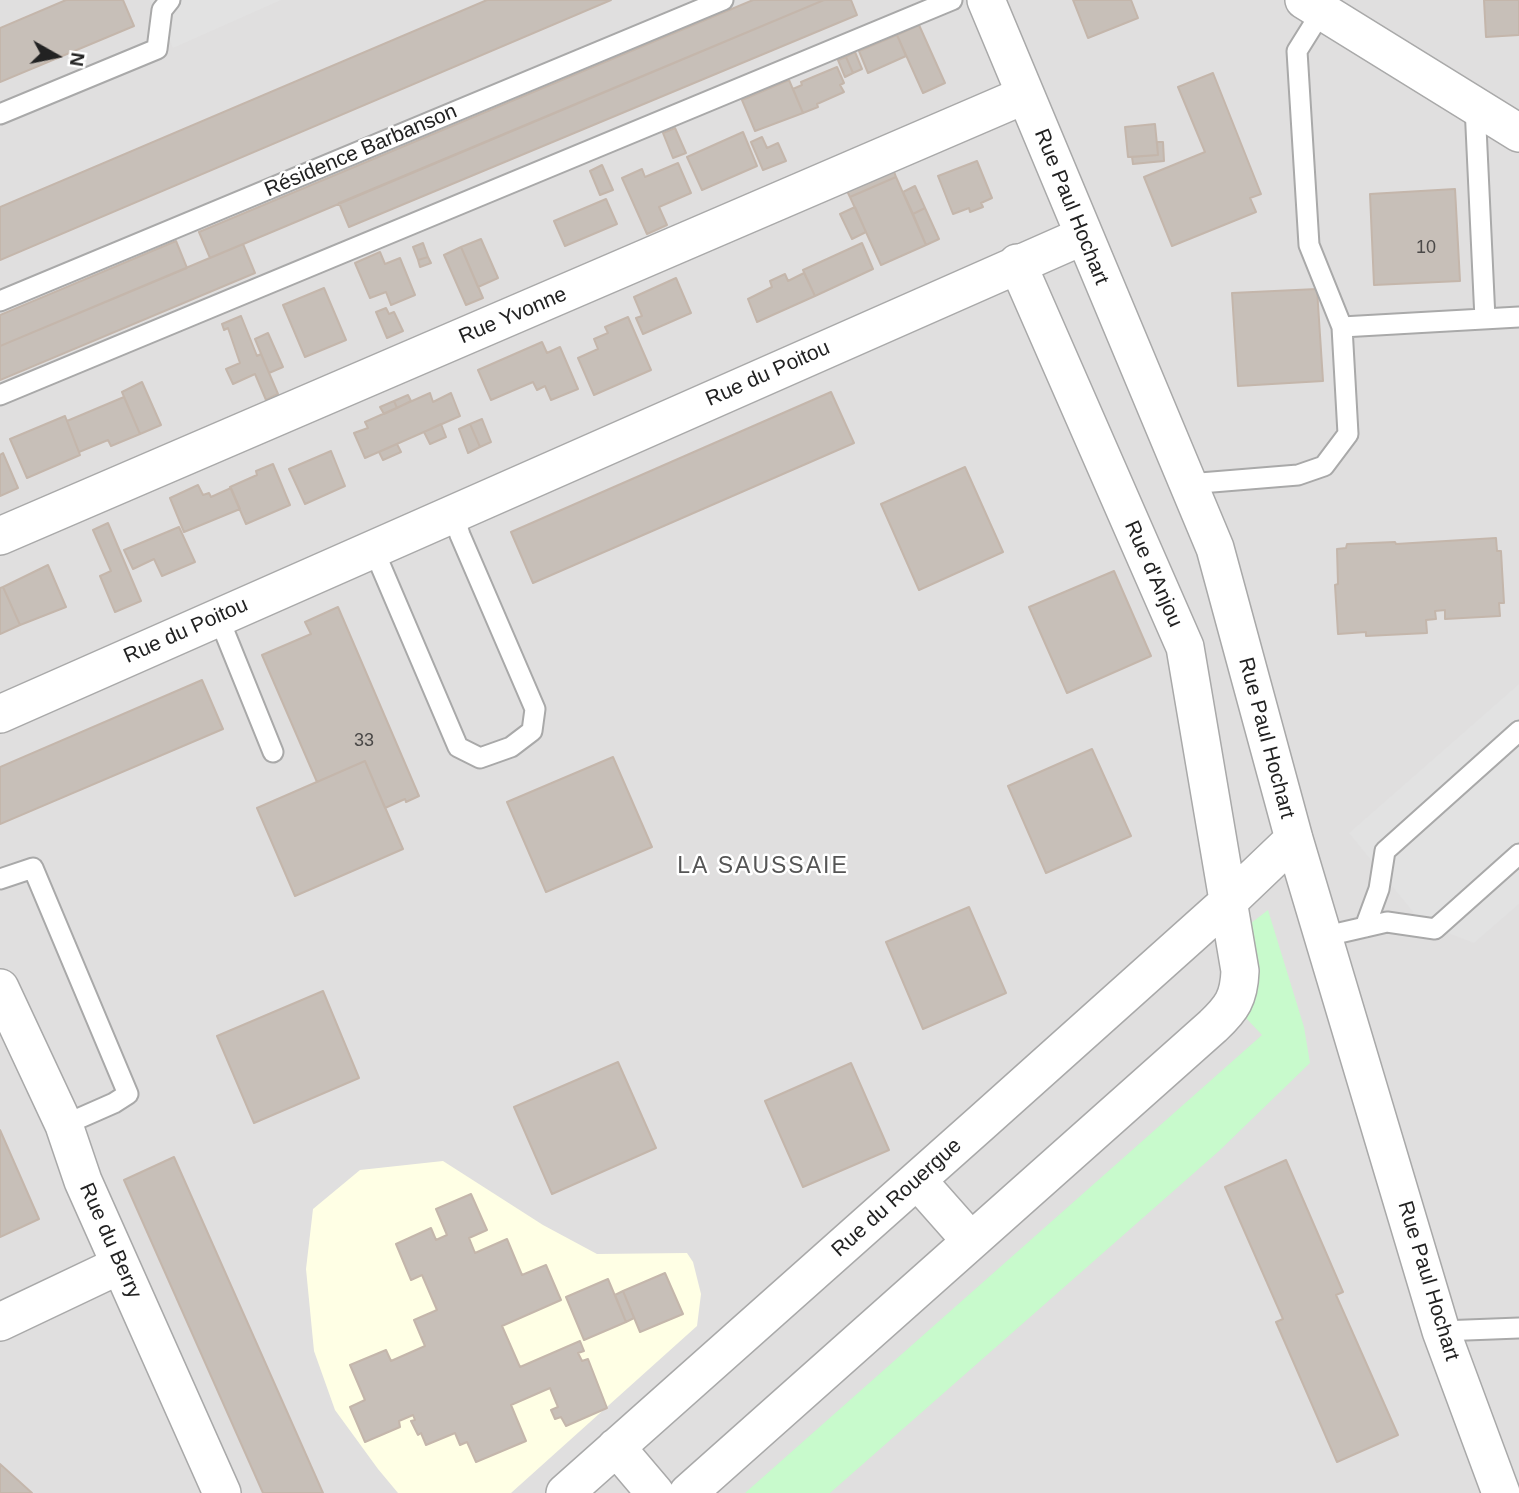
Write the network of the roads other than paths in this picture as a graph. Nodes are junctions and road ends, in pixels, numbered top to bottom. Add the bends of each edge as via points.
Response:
1 (170, 0) edge
2 (723, 0) edge
3 (952, 0) edge
4 (986, 0) edge
5 (1313, 5) edge
6 (1025, 95) junction
7 (1475, 106) junction
8 (0, 114) edge
9 (1519, 133) edge
10 (1083, 236) junction
11 (1017, 263) junction
12 (0, 301) edge
13 (1519, 317) edge
14 (1485, 319) junction
15 (1342, 327) junction
16 (0, 394) edge
17 (1188, 484) junction
18 (453, 513) junction
19 (0, 536) edge
20 (373, 548) junction
21 (218, 616) junction
22 (0, 714) edge
23 (1519, 731) edge
24 (273, 752) dead end
25 (1294, 839) junction
26 (1519, 854) edge
27 (0, 879) edge
28 (1228, 902) junction
29 (1365, 927) junction
30 (1322, 937) junction
31 (0, 988) edge
32 (64, 1125) junction
33 (917, 1180) junction
34 (971, 1241) junction
35 (120, 1265) junction
36 (0, 1322) edge
37 (1519, 1328) edge
38 (1441, 1331) junction
39 (616, 1447) junction
40 (222, 1493) edge
41 (565, 1493) edge
42 (655, 1493) edge
43 (688, 1493) edge
44 (1501, 1493) edge

1 - 8 lane via 162,10 157,49
2 - 12 lane, Résidence Barbanson
3 - 16 lane
4 - 6 street, Rue Paul Hochart
5 - 7 street
5 - 15 lane via 1297,51 1309,244
6 - 10 street, Rue Paul Hochart
6 - 19 street, Rue Yvonne
7 - 9 street
7 - 14 lane
10 - 11 street, Rue du Poitou
10 - 17 street, Rue Paul Hochart
11 - 18 street, Rue du Poitou
11 - 28 street, Rue d'Anjou via 1185,647
13 - 14 lane
14 - 15 lane
15 - 17 lane via 1348,434 1324,466 1298,475
17 - 25 street, Rue Paul Hochart via 1215,548
18 - 20 street, Rue du Poitou
18 - 20 lane via 535,709 532,731 511,747 480,758 458,747
20 - 21 street, Rue du Poitou
21 - 22 street, Rue du Poitou
21 - 24 lane
23 - 29 lane via 1385,851 1379,889
25 - 28 street, Rue du Rouergue
25 - 30 street, Rue Paul Hochart
26 - 29 lane via 1435,929 1387,922
27 - 32 lane via 33,867 128,1094
28 - 33 street, Rue du Rouergue
28 - 34 street via 1240,971 1233,1004
29 - 30 lane
30 - 38 street, Rue Paul Hochart
31 - 32 street, Rue du Berry
32 - 35 street, Rue du Berry
33 - 34 street
33 - 39 street, Rue du Rouergue
34 - 43 street
35 - 36 street
35 - 40 street, Rue du Berry
37 - 38 lane
38 - 44 street, Rue Paul Hochart
39 - 41 street, Rue du Rouergue
39 - 42 street

